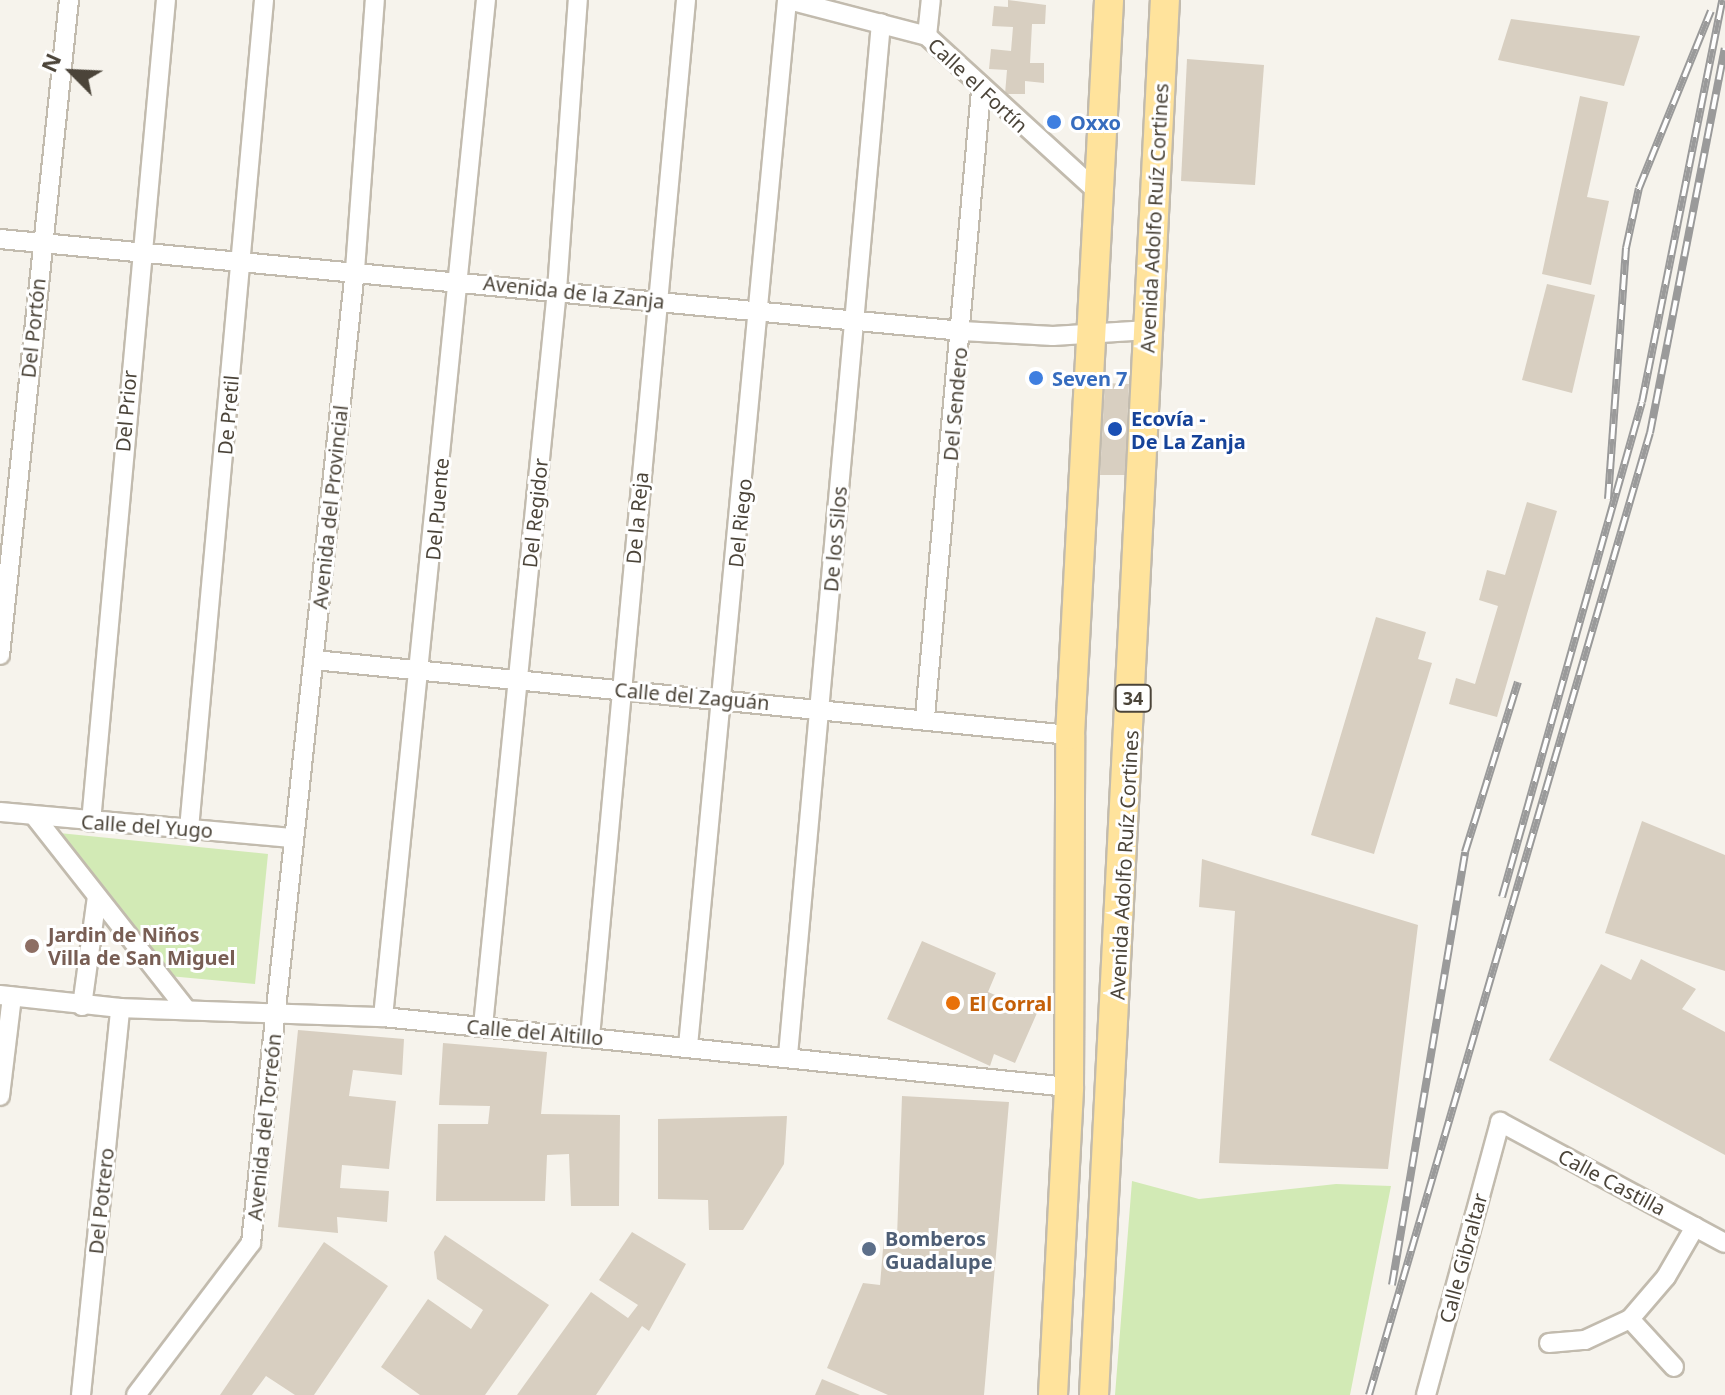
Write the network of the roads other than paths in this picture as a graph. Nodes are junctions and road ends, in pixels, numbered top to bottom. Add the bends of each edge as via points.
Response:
1 (69, 0) edge
2 (166, 0) edge
3 (264, 0) edge
4 (375, 0) edge
5 (486, 0) edge
6 (578, 0) edge
7 (686, 0) edge
8 (788, 0) edge
9 (931, 0) edge
10 (1109, 0) edge
11 (1165, 0) edge
12 (881, 23) junction
13 (927, 36) junction
14 (981, 91) junction
15 (1101, 195) junction
16 (0, 239) edge
17 (41, 243) junction
18 (139, 249) junction
19 (243, 259) junction
20 (355, 270) junction
21 (458, 280) junction
22 (557, 290) junction
23 (655, 300) junction
24 (762, 308) junction
25 (855, 318) junction
26 (1149, 330) junction
27 (962, 331) junction
28 (1096, 334) junction
29 (0, 655) edge
30 (314, 660) junction
31 (421, 669) junction
32 (519, 679) junction
33 (623, 689) junction
34 (722, 701) junction
35 (820, 706) junction
36 (925, 717) junction
37 (1070, 735) junction
38 (0, 812) edge
39 (35, 817) junction
40 (91, 822) junction
41 (189, 829) junction
42 (294, 838) junction
43 (97, 897) junction
44 (6, 996) edge
45 (82, 1006) junction
46 (120, 1008) junction
47 (186, 1009) junction
48 (277, 1012) junction
49 (383, 1017) junction
50 (483, 1026) junction
51 (590, 1037) junction
52 (688, 1046) junction
53 (788, 1055) junction
54 (1068, 1092) junction
55 (0, 1096) edge
56 (1500, 1122) joint
57 (1695, 1227) junction
58 (1725, 1243) edge
59 (1630, 1319) junction
60 (1549, 1343) dead end
61 (1674, 1367) dead end
62 (1430, 1393) edge
63 (81, 1395) edge
64 (136, 1395) edge
65 (1035, 1395) edge
66 (1053, 1395) edge
67 (1094, 1395) edge

1 - 17 street, Del Portón
2 - 18 street, Del Prior
3 - 19 street, De Pretil
4 - 20 street, Avenida del Provincial
5 - 21 street, Del Puente
6 - 22 street, Del Regidor
7 - 23 street, De la Reja
8 - 12 street, Calle el Fortín
8 - 24 street, Del Riego
9 - 13 street
10 - 15 main road
11 - 26 main road, Avenida Adolfo Ruíz Cortines / 34
12 - 13 street, Calle el Fortín
12 - 25 street, De los Silos
13 - 14 street, Calle el Fortín
14 - 15 street, Calle el Fortín
14 - 27 street, Del Sendero
15 - 28 main road
16 - 17 street, Avenida de la Zanja
17 - 18 street, Avenida de la Zanja
17 - 29 street, Del Portón
18 - 19 street, Avenida de la Zanja
18 - 40 street, Del Prior
19 - 20 street, Avenida de la Zanja
19 - 41 street, De Pretil
20 - 21 street, Avenida de la Zanja
20 - 30 street, Avenida del Provincial
21 - 22 street, Avenida de la Zanja
21 - 31 street, Del Puente
22 - 23 street, Avenida de la Zanja
22 - 32 street, Del Regidor
23 - 24 street, Avenida de la Zanja
23 - 33 street, De la Reja
24 - 25 street, Avenida de la Zanja
24 - 34 street, Del Riego
25 - 27 street, Avenida de la Zanja
25 - 35 street, De los Silos
26 - 28 street, Avenida de la Zanja
26 - 67 main road, Avenida Adolfo Ruíz Cortines / 34
27 - 28 street, Avenida de la Zanja
27 - 36 street, Del Sendero
28 - 37 main road
30 - 31 street, Calle del Zaguán
30 - 42 street, Avenida del Provincial
31 - 32 street, Calle del Zaguán
31 - 49 street, Del Puente
32 - 33 street, Calle del Zaguán
32 - 50 street, Del Regidor
33 - 34 street, Calle del Zaguán
33 - 51 street, De la Reja
34 - 35 street, Calle del Zaguán
34 - 52 street, Del Riego
35 - 36 street, Calle del Zaguán
35 - 53 street, De los Silos
36 - 37 street, Calle del Zaguán
37 - 54 main road
38 - 39 street, Calle del Yugo
39 - 40 street, Calle del Yugo
39 - 43 street
40 - 41 street, Calle del Yugo
41 - 42 street, Calle del Yugo
42 - 48 street, Avenida del Provincial
43 - 45 street
43 - 47 street
44 - 45 street, Calle del Altillo
44 - 55 street
45 - 46 street, Calle del Altillo
46 - 47 street, Calle del Altillo
46 - 63 street, Del Potrero
47 - 48 street, Calle del Altillo
48 - 49 street, Calle del Altillo
48 - 64 street, Avenida del Torreón via 251,1243
49 - 50 street, Calle del Altillo
50 - 51 street, Calle del Altillo
51 - 52 street, Calle del Altillo
52 - 53 street, Calle del Altillo
53 - 54 street, Calle del Altillo
54 - 65 main road via 1049,1144
54 - 66 main road
56 - 57 street, Calle Castilla
56 - 62 street, Calle Gibraltar
57 - 58 street, Calle Castilla
57 - 59 street via 1666,1277
59 - 60 street via 1585,1340
59 - 61 street

